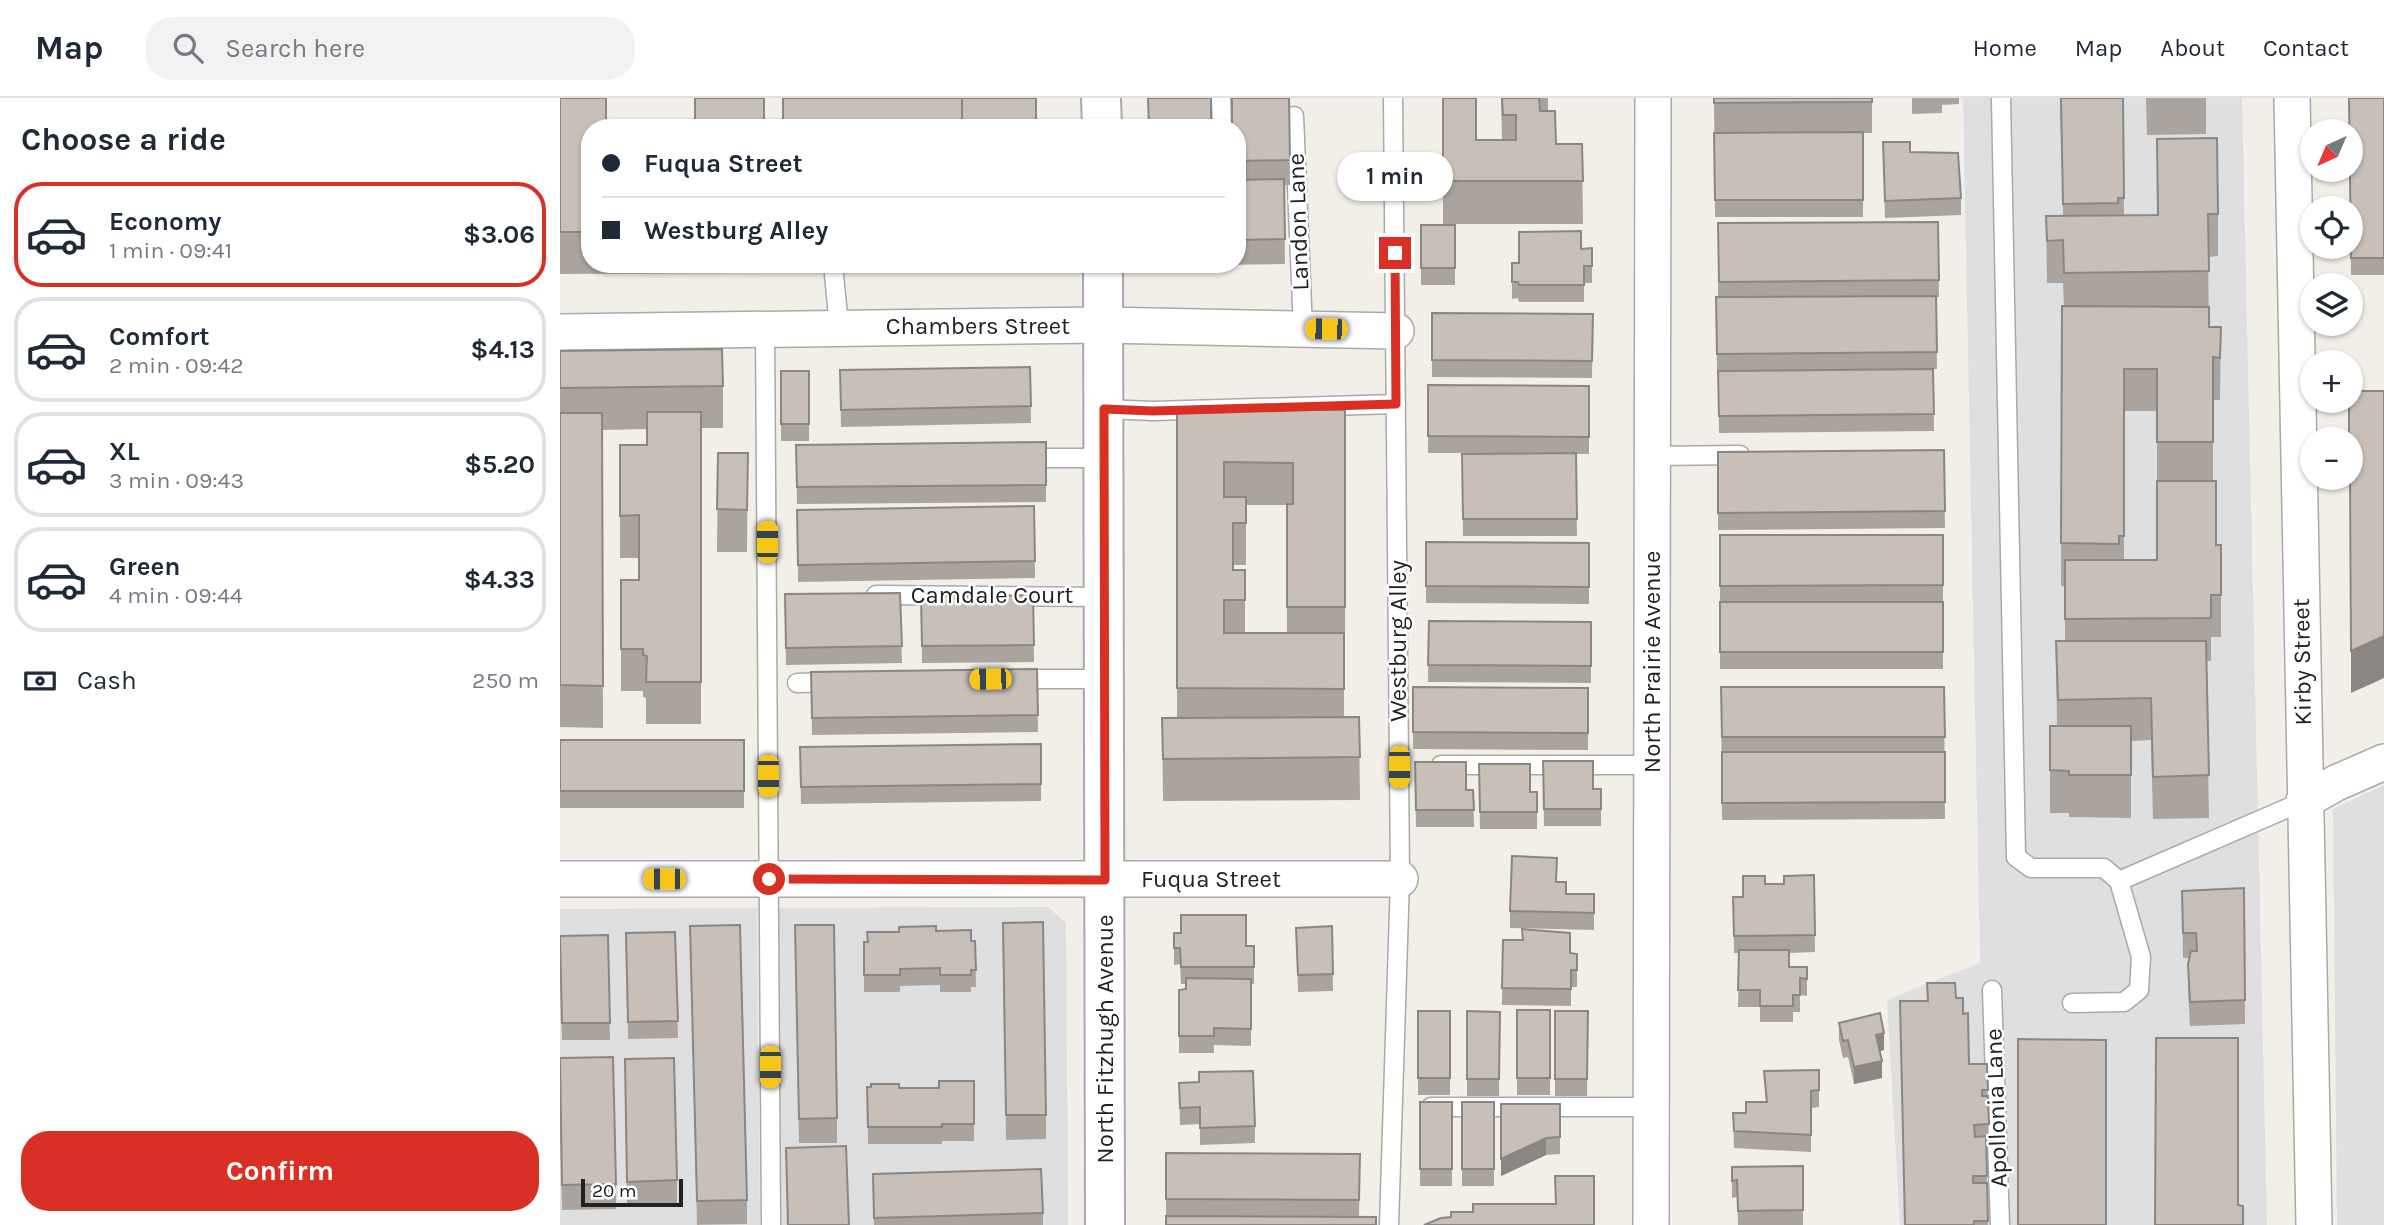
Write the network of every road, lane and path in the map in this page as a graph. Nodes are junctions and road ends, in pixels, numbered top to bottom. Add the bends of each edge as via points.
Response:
1 (1101, 98) edge
2 (1221, 98) edge
3 (1393, 98) edge
4 (1653, 98) edge
5 (2001, 98) edge
6 (2292, 98) edge
7 (1294, 116) dead end
8 (1102, 119) edge
9 (1222, 119) edge
10 (835, 273) edge
11 (1103, 273) edge
12 (1104, 325) junction
13 (765, 327) junction
14 (838, 327) junction
15 (1303, 329) junction
16 (1396, 331) junction
17 (560, 332) edge
18 (1396, 404) junction
19 (1104, 409) junction
20 (1764, 454) edge
21 (1652, 456) junction
22 (1000, 458) edge
23 (1104, 458) junction
24 (865, 595) edge
25 (1104, 597) junction
26 (990, 679) edge
27 (1104, 679) junction
28 (797, 682) dead end
29 (852, 682) edge
30 (2384, 762) edge
31 (1430, 765) edge
32 (1652, 765) junction
33 (2304, 801) junction
34 (560, 879) edge
35 (769, 879) junction
36 (1400, 879) junction
37 (1105, 880) junction
38 (2119, 881) junction
39 (1993, 990) dead end
40 (2072, 1003) dead end
41 (1420, 1107) edge
42 (1651, 1107) junction
43 (771, 1225) edge
44 (1105, 1225) edge
45 (1389, 1225) edge
46 (1651, 1225) edge
47 (2000, 1225) edge
48 (2314, 1225) edge

1 - 8 street
2 - 9 lane
3 - 16 lane, Westburg Alley
4 - 21 street, North Prairie Avenue
5 - 38 lane via 2016,858 2031,868 2104,868
6 - 33 street, Kirby Street
7 - 15 lane, Landon Lane via 1292,195
10 - 14 lane
11 - 12 street, North Fitzhugh Avenue
12 - 14 street, Chambers Street
12 - 15 street, Chambers Street
12 - 19 street, North Fitzhugh Avenue
13 - 14 street, Chambers Street
13 - 17 street, Chambers Street
13 - 35 lane
15 - 16 street, Chambers Street
16 - 18 lane, Westburg Alley
18 - 19 lane
18 - 36 lane, Westburg Alley
19 - 23 street, North Fitzhugh Avenue
20 - 21 lane
21 - 32 street, North Prairie Avenue
22 - 23 lane
23 - 25 street, North Fitzhugh Avenue
24 - 25 lane, Camdale Court
25 - 27 street, North Fitzhugh Avenue
26 - 27 lane
27 - 37 street, North Fitzhugh Avenue
28 - 29 lane
30 - 33 street
31 - 32 lane
32 - 42 street, North Prairie Avenue
33 - 38 lane
33 - 48 street, Kirby Street
34 - 35 street, Fuqua Street
35 - 37 street, Fuqua Street
35 - 43 lane
36 - 37 street, Fuqua Street
36 - 45 lane, Westburg Alley
37 - 44 street, North Fitzhugh Avenue
38 - 40 lane via 2141,957 2140,990 2124,1002
39 - 47 lane, Apollonia Lane
41 - 42 lane
42 - 46 street, North Prairie Avenue

